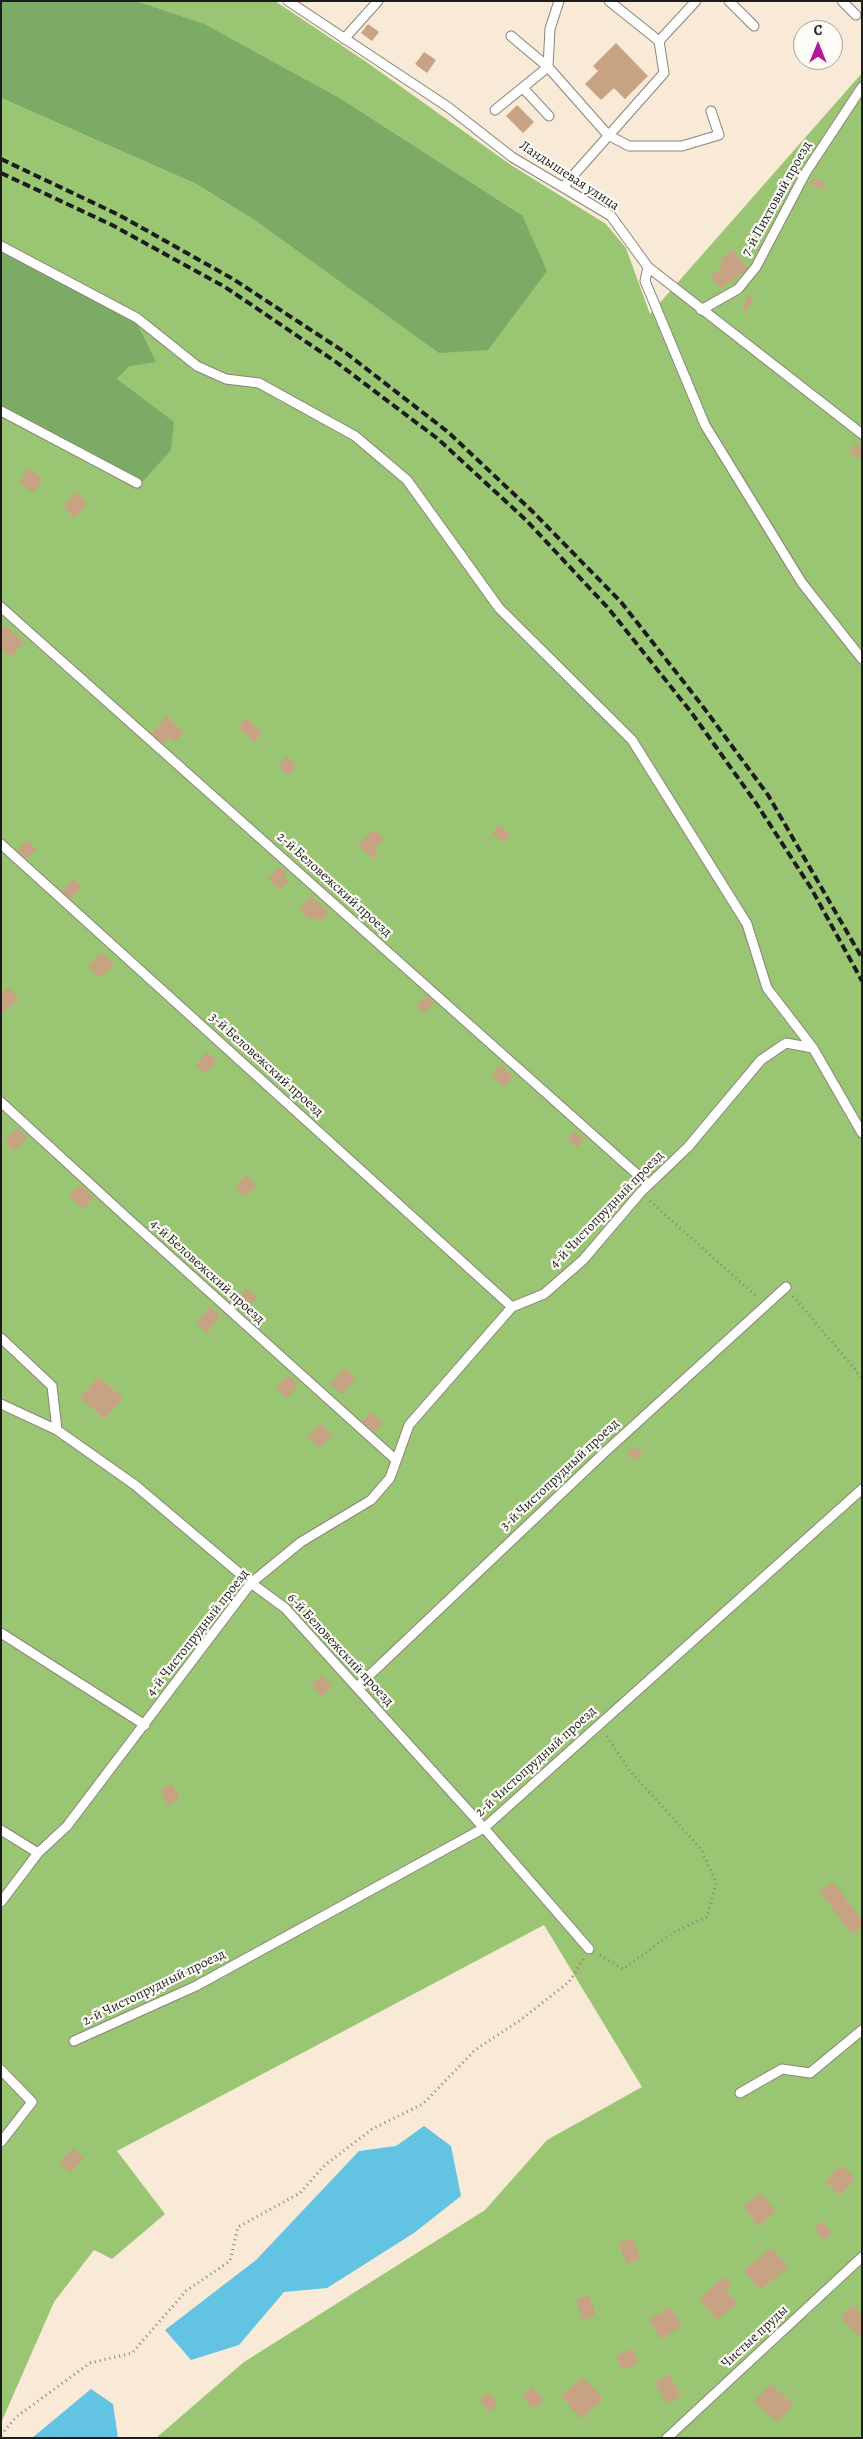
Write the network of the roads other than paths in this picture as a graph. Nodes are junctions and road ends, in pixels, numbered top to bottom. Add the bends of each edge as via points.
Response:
1 (288, 1) edge
2 (378, 1) edge
3 (559, 1) edge
4 (609, 1) edge
5 (696, 1) edge
6 (729, 1) edge
7 (842, 1) edge
8 (856, 15) dead end
9 (754, 26) dead end
10 (511, 36) dead end
11 (344, 39) junction
12 (659, 41) junction
13 (548, 67) junction
14 (862, 87) edge
15 (523, 88) junction
16 (496, 110) dead end
17 (711, 110) dead end
18 (549, 116) dead end
19 (608, 136) junction
20 (563, 188) junction
21 (1, 246) edge
22 (648, 267) junction
23 (701, 310) junction
24 (1, 411) edge
25 (862, 434) edge
26 (137, 483) dead end
27 (1, 607) edge
28 (862, 659) edge
29 (1, 844) edge
30 (813, 1048) junction
31 (1, 1102) edge
32 (862, 1133) edge
33 (648, 1184) junction
34 (786, 1288) road end
35 (512, 1306) junction
36 (1, 1338) edge
37 (1, 1404) edge
38 (57, 1430) junction
39 (396, 1460) junction
40 (862, 1489) edge
41 (251, 1583) junction
42 (1, 1633) edge
43 (357, 1687) junction
44 (144, 1725) junction
45 (484, 1828) junction
46 (1, 1830) edge
47 (38, 1853) junction
48 (1, 1902) edge
49 (590, 1949) road end
50 (862, 2030) edge
51 (74, 2041) dead end
52 (1, 2070) edge
53 (740, 2093) dead end
54 (1, 2142) edge
55 (862, 2257) edge
56 (667, 2438) edge

1 - 11 lane, Ландышевая улица
2 - 11 lane
3 - 13 lane via 550,29
4 - 12 lane
5 - 12 lane
6 - 9 lane
7 - 8 lane
10 - 13 lane
11 - 20 lane, Ландышевая улица via 448,107 512,157
12 - 19 lane via 664,73
13 - 15 lane
13 - 19 lane
14 - 23 lane, 7-й Пихтовый проезд via 806,172 756,267 738,289
15 - 16 lane
15 - 18 lane
17 - 19 lane via 719,135 682,146 629,146
19 - 20 lane
20 - 22 lane, Ландышевая улица via 611,216
21 - 30 lane via 136,318 197,366 226,379 259,383 355,436 407,480 500,608 632,740 747,924 767,988
22 - 23 lane, Ландышевая улица
22 - 28 lane via 645,281 706,425 802,583
23 - 25 lane, Ландышевая улица
24 - 26 lane
27 - 33 lane, 2-й Беловежский проезд
29 - 35 lane, 3-й Беловежский проезд
30 - 32 lane
30 - 33 lane, 4-й Чистопрудный проезд via 786,1043 760,1060 688,1147
31 - 39 lane, 4-й Беловежский проезд
33 - 35 lane, 4-й Чистопрудный проезд via 583,1260 544,1294
34 - 43 lane, 3-й Чистопрудный проезд via 606,1451
35 - 39 lane, 4-й Чистопрудный проезд via 409,1425
36 - 38 lane via 52,1386
37 - 38 lane, 6-й Беловежский проезд
38 - 41 lane, 6-й Беловежский проезд via 135,1484
39 - 41 lane, 4-й Чистопрудный проезд via 390,1478 371,1500 301,1542
40 - 45 lane, 2-й Чистопрудный проезд
41 - 43 lane, 6-й Беловежский проезд via 285,1608
41 - 44 lane, 4-й Чистопрудный проезд
42 - 44 lane
43 - 45 lane, 6-й Беловежский проезд
44 - 47 lane, 4-й Чистопрудный проезд via 67,1826
45 - 49 lane, 6-й Беловежский проезд
45 - 51 lane, 2-й Чистопрудный проезд via 196,1986
46 - 47 lane
47 - 48 lane, 4-й Чистопрудный проезд
50 - 53 lane via 810,2073 782,2069
52 - 54 lane via 32,2102
55 - 56 lane, Чистые пруды

